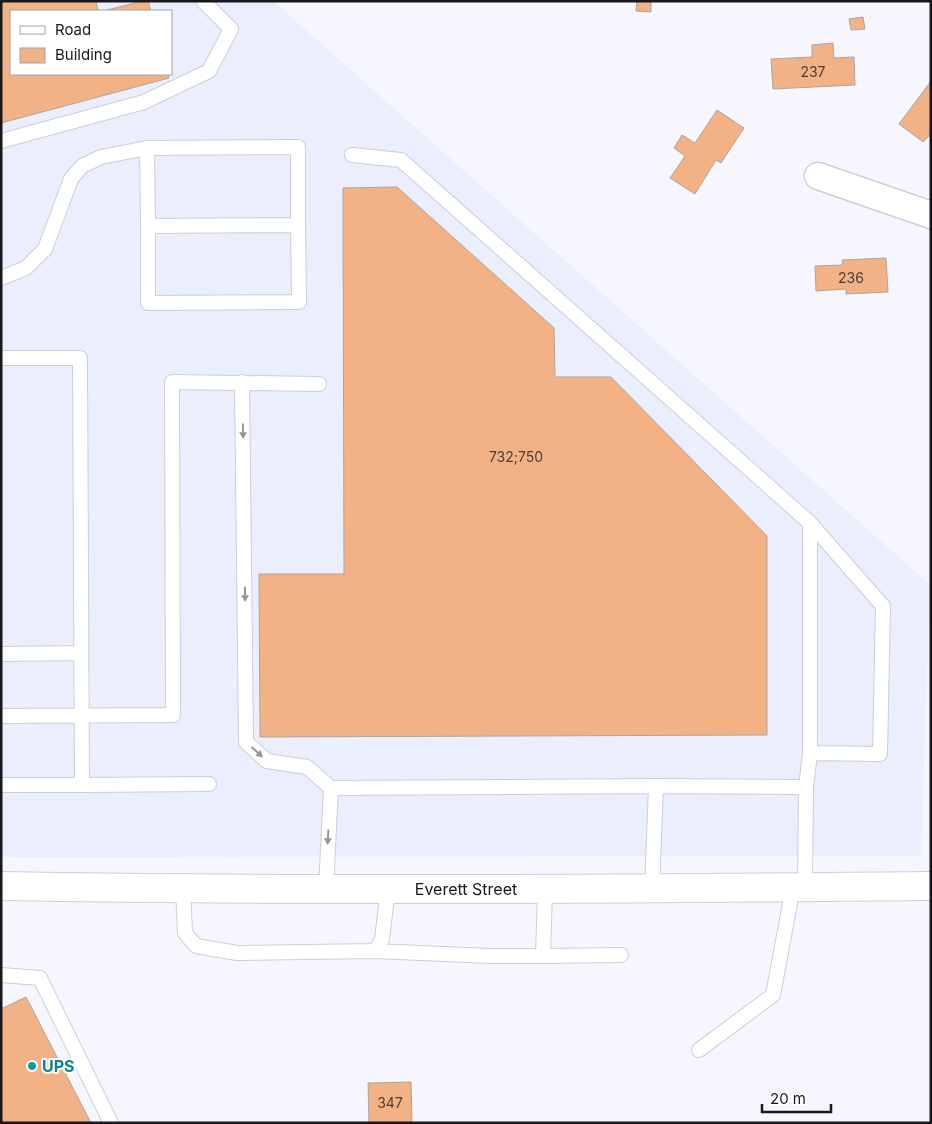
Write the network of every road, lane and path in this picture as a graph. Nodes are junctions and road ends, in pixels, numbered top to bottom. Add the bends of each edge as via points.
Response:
1 (203, 1) edge
2 (1, 141) edge
3 (147, 148) junction
4 (352, 154) dead end
5 (818, 176) dead end
6 (931, 214) edge
7 (298, 225) junction
8 (148, 226) junction
9 (1, 278) edge
10 (1, 358) edge
11 (242, 382) junction
12 (319, 384) dead end
13 (810, 523) junction
14 (81, 653) junction
15 (1, 654) edge
16 (1, 716) edge
17 (82, 716) junction
18 (810, 752) junction
19 (209, 784) dead end
20 (1, 785) edge
21 (82, 785) junction
22 (656, 786) junction
23 (806, 787) junction
24 (331, 788) junction
25 (1, 886) edge
26 (931, 886) edge
27 (799, 887) junction
28 (652, 888) junction
29 (182, 889) junction
30 (326, 889) junction
31 (388, 889) junction
32 (545, 889) junction
33 (375, 951) junction
34 (621, 955) dead end
35 (543, 956) junction
36 (1, 975) edge
37 (699, 1050) dead end
38 (111, 1123) edge

1 - 2 lane via 231,28 209,71 144,102
3 - 7 lane via 298,147
3 - 8 lane
3 - 9 lane via 101,157 82,166 72,180 45,249 26,268
4 - 13 lane via 401,160
5 - 6 street
7 - 8 lane
7 - 8 lane via 299,302 158,303 148,303
10 - 14 lane via 80,358
11 - 12 lane
11 - 17 lane via 172,382 173,715
11 -> 24 lane via 246,742 266,761 307,767
13 - 18 lane
13 - 18 lane via 882,606 880,754
14 - 15 lane
14 - 17 lane
16 - 17 lane
17 - 21 lane
18 - 23 lane
19 - 21 lane
20 - 21 lane
22 - 23 lane
22 - 24 lane
22 - 28 lane
23 - 27 lane
24 -> 30 lane
25 - 29 street, Everett Street
26 - 27 street, Everett Street
27 - 28 street, Everett Street
27 - 37 lane via 773,995
28 - 32 street, Everett Street
29 - 30 street, Everett Street
29 - 33 lane via 185,933 196,946 237,953
30 - 31 street, Everett Street
31 - 32 street, Everett Street
31 - 33 lane via 382,939
32 - 35 lane
33 - 35 lane
34 - 35 lane
36 - 38 lane via 40,978

